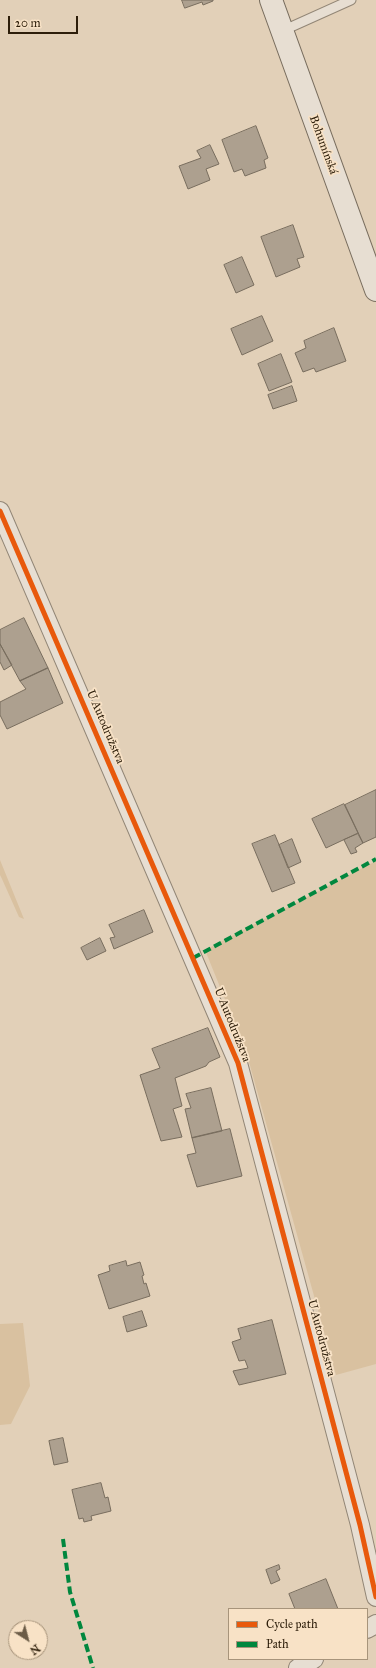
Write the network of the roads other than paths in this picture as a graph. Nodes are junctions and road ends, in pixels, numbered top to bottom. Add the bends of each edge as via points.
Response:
1 (271, 0) edge
2 (351, 0) edge
3 (282, 30) junction
4 (376, 290) edge
5 (0, 510) edge
6 (376, 1597) edge
7 (312, 1660) edge
8 (298, 1668) edge

1 - 3 main road, Bohumínská
2 - 3 lane
3 - 4 main road, Bohumínská
5 - 6 street, U Autodružstva via 238,1063 360,1525
7 - 8 street

